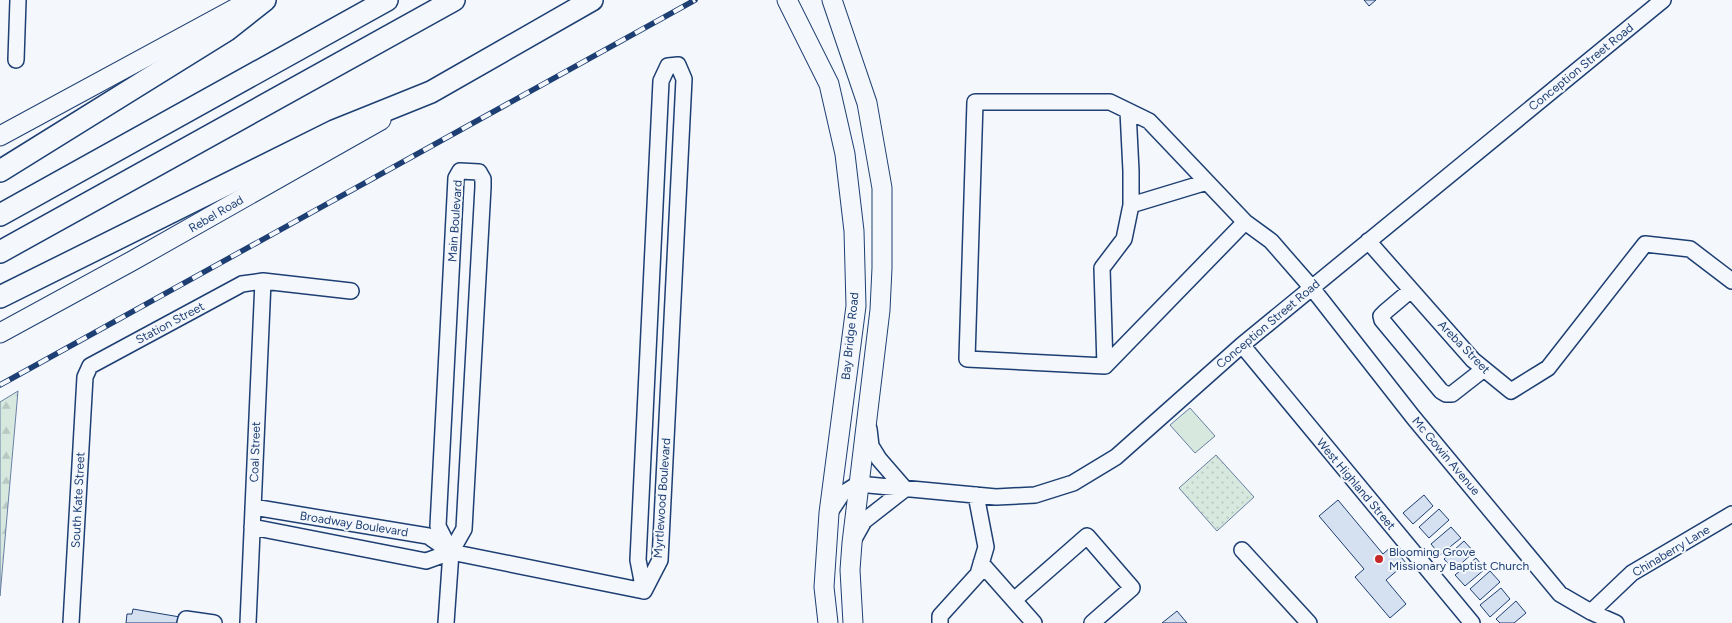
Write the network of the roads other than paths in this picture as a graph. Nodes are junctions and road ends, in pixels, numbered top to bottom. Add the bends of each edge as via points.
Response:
1 (18, 0) edge
2 (251, 0) edge
3 (265, 0) edge
4 (387, 0) edge
5 (454, 0) edge
6 (592, 0) edge
7 (787, 0) edge
8 (832, 0) edge
9 (1663, 0) edge
10 (16, 60) dead end
11 (431, 92) junction
12 (1128, 111) junction
13 (0, 136) edge
14 (0, 171) edge
15 (1207, 182) junction
16 (1130, 205) junction
17 (0, 215) edge
18 (1246, 222) junction
19 (1368, 241) junction
20 (0, 252) edge
21 (262, 281) junction
22 (1732, 281) edge
23 (1312, 288) junction
24 (1411, 290) junction
25 (351, 291) dead end
26 (0, 297) edge
27 (0, 333) edge
28 (852, 338) junction
29 (1242, 344) junction
30 (1105, 366) junction
31 (1484, 369) junction
32 (85, 377) joint
33 (867, 414) junction
34 (858, 484) junction
35 (905, 489) junction
36 (976, 495) junction
37 (253, 507) junction
38 (830, 513) junction
39 (1732, 514) edge
40 (252, 527) junction
41 (852, 542) junction
42 (1242, 550) dead end
43 (451, 552) junction
44 (981, 563) junction
45 (644, 591) junction
46 (1014, 600) junction
47 (1591, 612) junction
48 (71, 623) edge
49 (185, 623) edge
50 (209, 623) edge
51 (248, 623) edge
52 (446, 623) edge
53 (828, 623) edge
54 (853, 623) edge
55 (940, 623) edge
56 (1034, 623) edge
57 (1092, 623) edge
58 (1309, 623) edge
59 (1472, 623) edge
60 (1616, 623) edge

1 - 10 street
2 - 13 main road
3 - 14 highway via 227,30
4 - 17 highway
5 - 20 highway
6 - 11 highway
7 - 28 main road, Bay Bridge Road via 829,84 845,154 854,231 856,306
8 - 33 main road, Bay Bridge Road via 867,103 882,188 880,310
9 - 19 street, Conception Street Road
11 - 26 highway via 334,131
11 - 27 main road, Rebel Road
12 - 15 street, Mc Gowin Avenue via 1149,121
12 - 16 street
12 - 30 street, Mc Gowin Avenue via 1110,102 975,102 967,359
15 - 16 street
15 - 18 street, Mc Gowin Avenue
16 - 30 street via 1124,239 1102,268
18 - 23 street, Mc Gowin Avenue via 1271,241
18 - 30 street
19 - 23 street, Conception Street Road
19 - 24 street, Areba Street
21 - 25 street, Station Street
21 - 32 street, Station Street via 242,284 90,366
21 - 37 street, Coal Street
22 - 31 street, Areba Street via 1690,249 1645,244 1548,368 1511,391
23 - 29 street, Conception Street Road
23 - 47 street, Mc Gowin Avenue via 1560,594
24 - 31 street, Areba Street
24 - 31 street via 1385,312 1382,320 1441,391 1452,394
28 - 34 main road via 859,368 848,470
28 - 38 main road, Bay Bridge Road
29 - 36 street, Conception Street Road via 1116,457 1073,483 1036,495
29 - 59 street, West Highland Street
32 - 48 street, South Kate Street
33 - 34 main road, Bay Bridge Road
33 - 35 street via 872,446
34 - 35 street, Conception Street Road
34 - 38 street via 842,494
34 - 41 main road, Bay Bridge Road
35 - 36 street, Conception Street Road
35 - 41 street via 864,521
36 - 44 street via 986,547
37 - 40 street, Coal Street
37 - 43 street, Broadway Boulevard via 428,536
38 - 53 main road, Bay Bridge Road via 824,586
39 - 47 street, Chinaberry Lane via 1632,572
40 - 43 street, Broadway Boulevard via 426,560
40 - 51 street, Coal Street
41 - 54 main road, Bay Bridge Road
42 - 58 street
43 - 43 street, Main Boulevard via 464,529 483,187 483,179 478,172 460,171 456,178 438,526
43 - 45 street, Broadway Boulevard
43 - 52 street, Main Boulevard
44 - 46 street
44 - 55 street via 978,574 940,616
45 - 45 street, Myrtlewood Boulevard via 660,560 684,79 678,66 668,66 661,81 638,560
46 - 56 street
46 - 57 street via 1087,536 1132,588
47 - 60 street, Mc Gowin Avenue
49 - 50 street via 186,619

